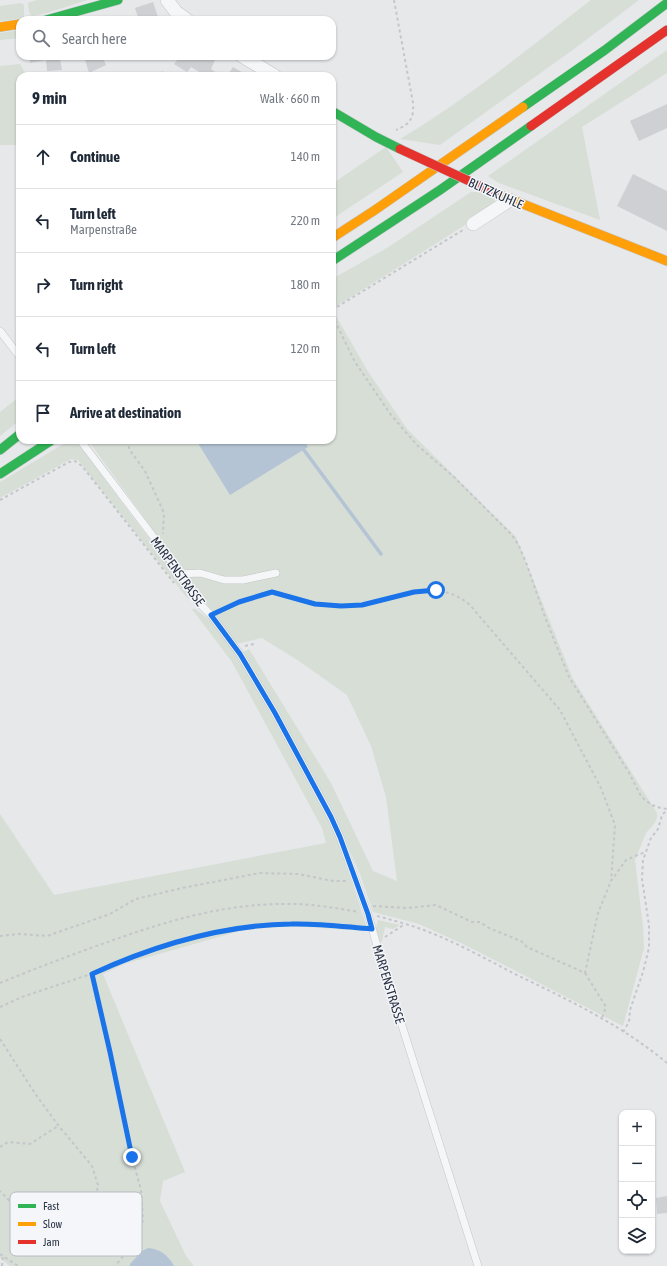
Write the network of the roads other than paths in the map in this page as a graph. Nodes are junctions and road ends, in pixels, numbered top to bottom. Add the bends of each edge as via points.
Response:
1 (118, 0) edge
2 (167, 0) edge
3 (667, 3) edge
4 (62, 16) edge
5 (182, 16) edge
6 (16, 25) edge
7 (0, 27) edge
8 (667, 30) edge
9 (249, 60) edge
10 (268, 72) edge
11 (336, 112) edge
12 (510, 200) junction
13 (473, 224) road end
14 (336, 235) edge
15 (336, 258) edge
16 (667, 261) edge
17 (0, 331) edge
18 (16, 352) edge
19 (16, 437) edge
20 (46, 444) edge
21 (83, 444) edge
22 (0, 450) edge
23 (0, 474) edge
24 (276, 573) dead end
25 (180, 574) junction
26 (478, 1266) edge

1 - 4 main road
2 - 5 street
3 - 14 main road via 605,50
6 - 7 main road
8 - 15 main road via 445,186
9 - 10 street
11 - 12 main road, BLITZKUHLE, bridge via 376,137
12 - 13 street
12 - 16 main road, BLITZKUHLE
17 - 18 lane
19 - 22 main road
20 - 23 main road
21 - 25 lane, MARPENSTRASSE
24 - 25 lane via 243,580 224,580 200,573
25 - 26 lane, MARPENSTRASSE via 198,602 240,654 275,713 340,837 367,910

